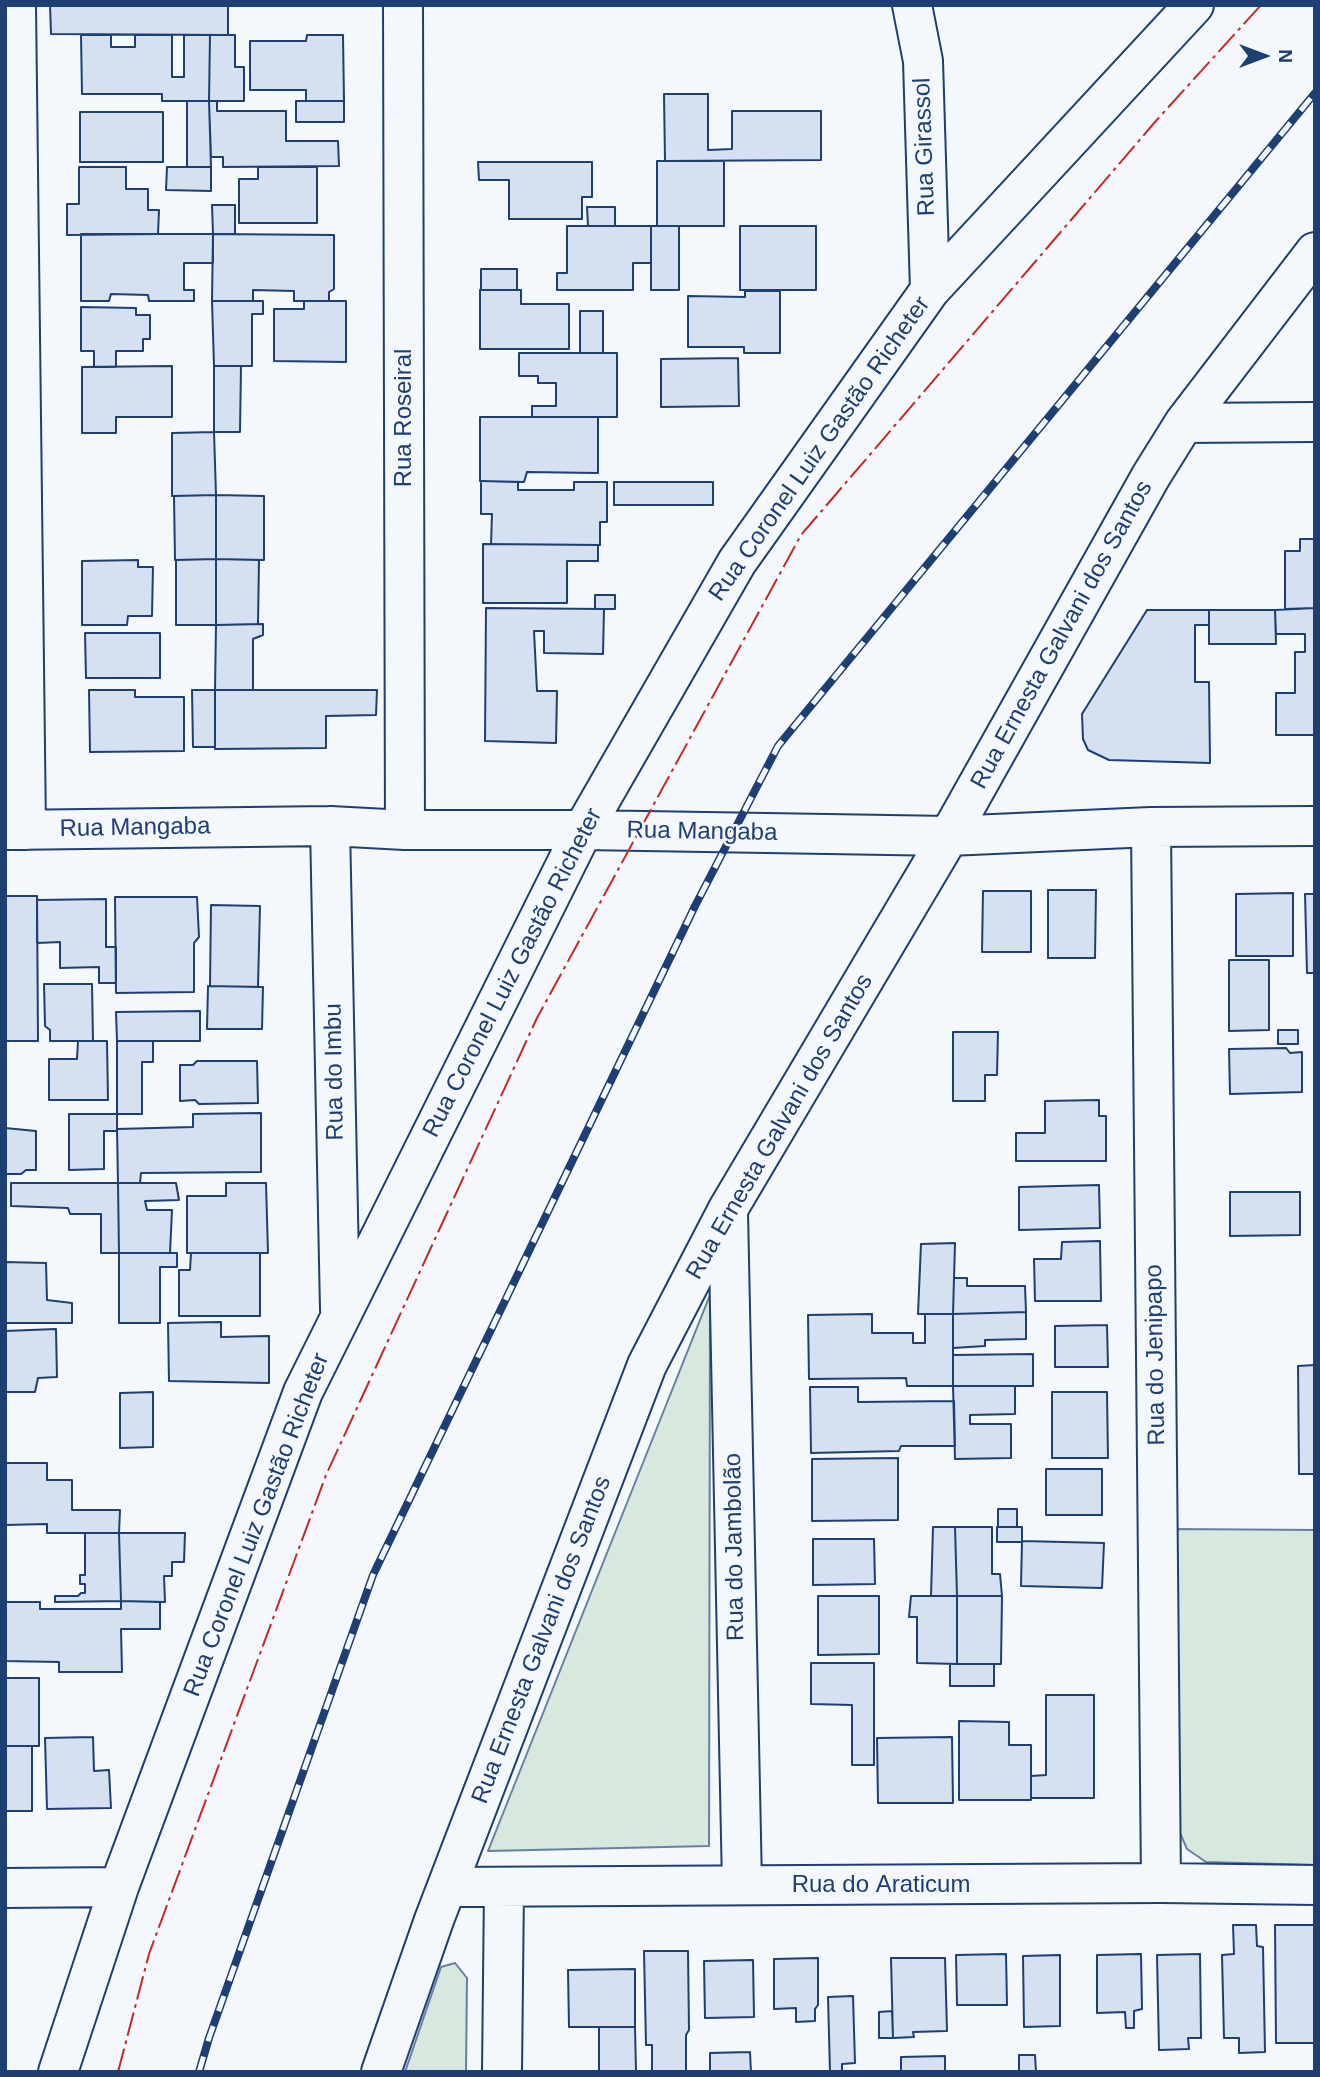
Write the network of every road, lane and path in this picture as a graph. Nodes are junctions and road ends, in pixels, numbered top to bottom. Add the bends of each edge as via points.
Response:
1 (16, 5) edge
2 (403, 5) edge
3 (912, 5) edge
4 (1194, 5) edge
5 (1315, 252) edge
6 (930, 290) junction
7 (1315, 422) edge
8 (1184, 423) junction
9 (330, 826) junction
10 (1315, 826) edge
11 (1151, 827) junction
12 (16, 830) edge
13 (405, 830) junction
14 (583, 830) junction
15 (949, 836) junction
16 (728, 1209) junction
17 (341, 1318) junction
18 (1161, 1884) junction
19 (742, 1885) junction
20 (1315, 1885) edge
21 (119, 1887) junction
22 (447, 1887) junction
23 (504, 1887) junction
24 (5, 1888) edge
25 (58, 2072) edge
26 (381, 2072) edge
27 (502, 2072) edge

1 - 12 street
2 - 13 street, Rua Roseiral
3 - 6 street, Rua Girassol via 923,61
4 - 6 street, Rua Coronel Luiz Gastão Richeter
5 - 8 street, Rua Ernesta Galvani dos Santos
6 - 14 street, Rua Coronel Luiz Gastão Richeter via 737,562
7 - 8 street
8 - 15 street, Rua Ernesta Galvani dos Santos
9 - 12 street, Rua Mangaba
9 - 13 street, Rua Mangaba
9 - 17 street, Rua do Imbu
10 - 11 street, Rua Mangaba
11 - 15 street, Rua Mangaba
11 - 18 street, Rua do Jenipapo
13 - 14 street, Rua Mangaba
14 - 15 street, Rua Mangaba
14 - 17 street, Rua Coronel Luiz Gastão Richeter
15 - 16 street, Rua Ernesta Galvani dos Santos
16 - 19 street, Rua do Jambolão
16 - 22 street, Rua Ernesta Galvani dos Santos via 647,1365
17 - 21 street, Rua Coronel Luiz Gastão Richeter via 303,1392
18 - 19 street, Rua do Araticum
18 - 20 street, Rua do Araticum
19 - 23 street, Rua do Araticum
21 - 24 street
21 - 25 street, Rua Coronel Luiz Gastão Richeter
22 - 23 street, Rua do Araticum
22 - 26 street, Rua Ernesta Galvani dos Santos
23 - 27 street

